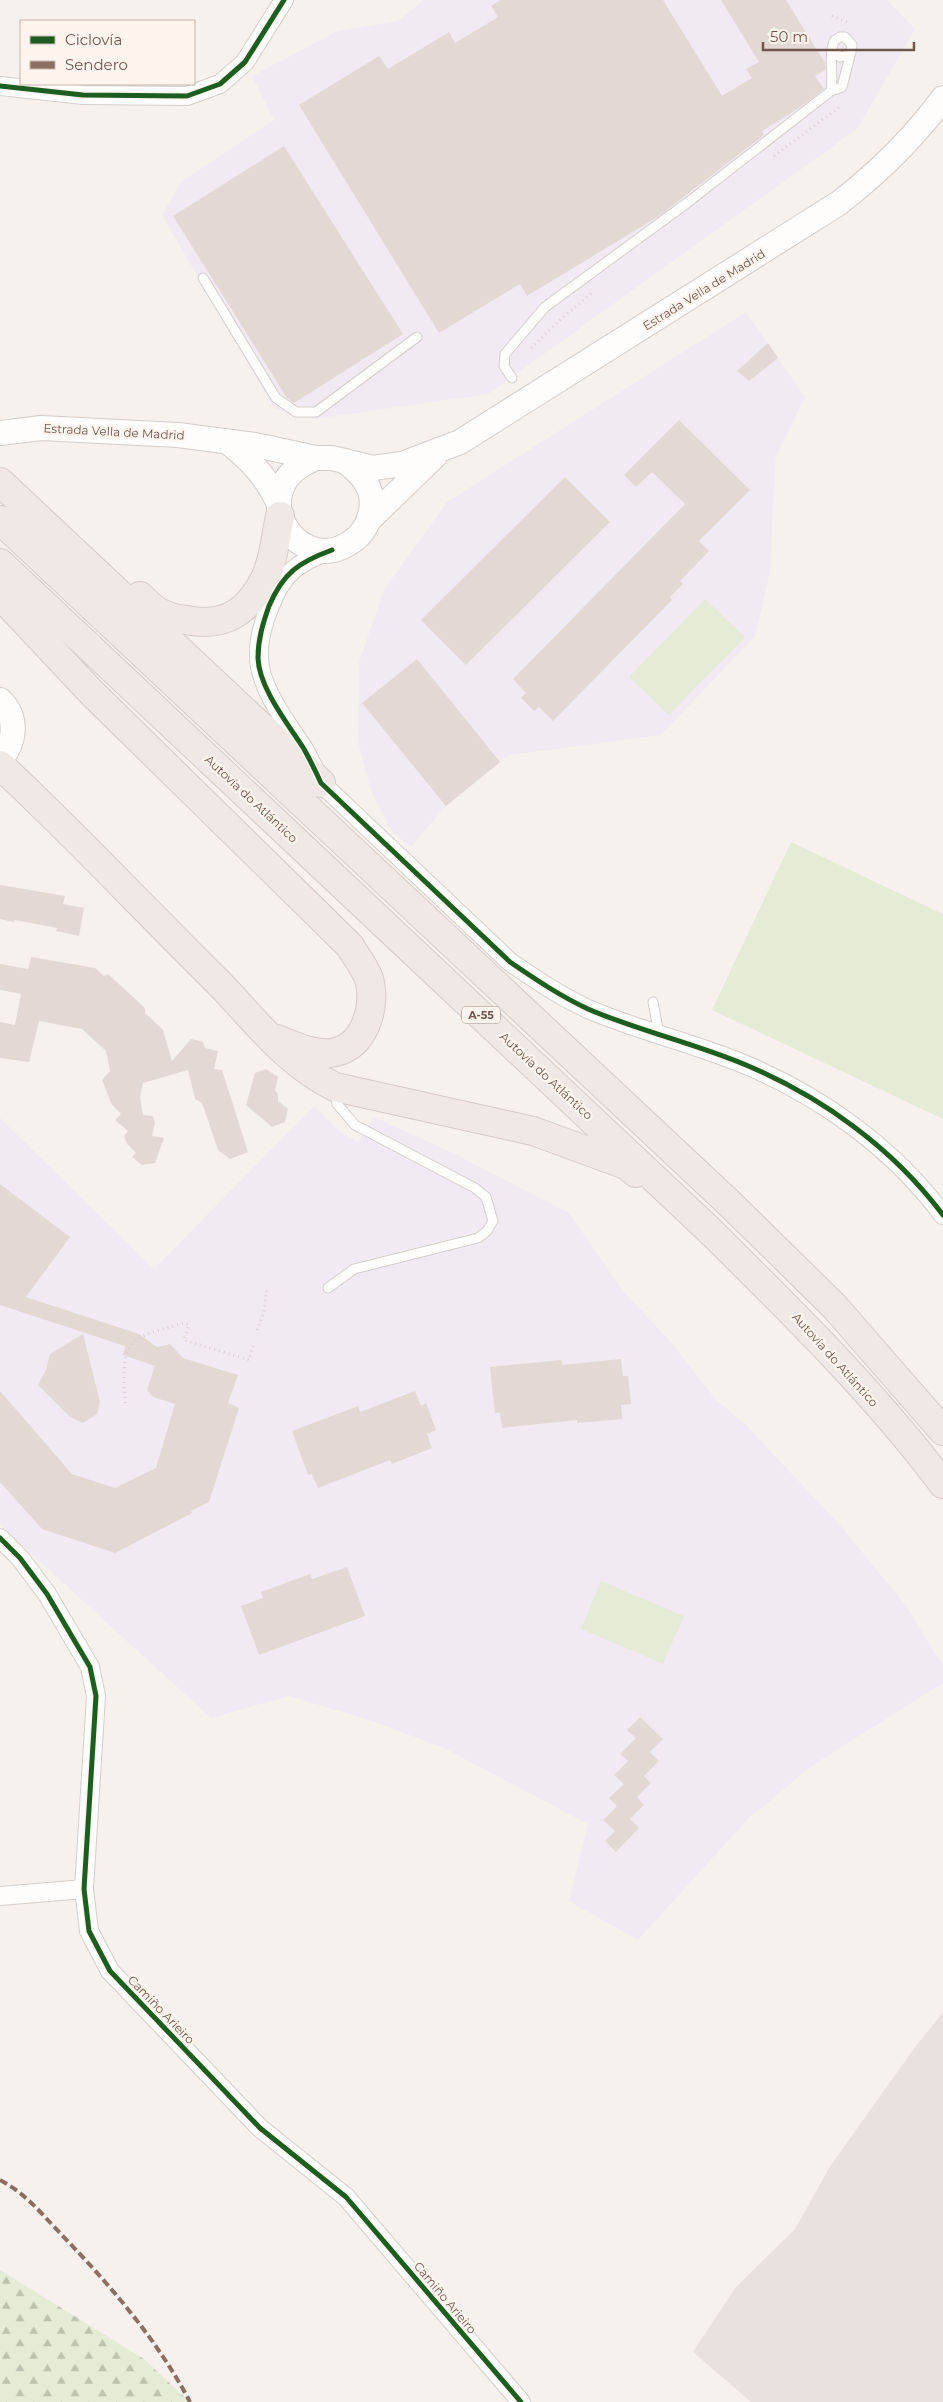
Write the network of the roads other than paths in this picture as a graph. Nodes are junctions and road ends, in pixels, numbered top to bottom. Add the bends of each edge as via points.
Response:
1 (284, 0) edge
2 (833, 51) junction
3 (851, 52) junction
4 (0, 86) edge
5 (831, 91) junction
6 (943, 98) edge
7 (203, 278) dead end
8 (417, 337) dead end
9 (512, 378) road end
10 (4, 432) edge
11 (228, 442) junction
12 (440, 451) junction
13 (316, 458) junction
14 (347, 463) junction
15 (0, 482) edge
16 (279, 509) junction
17 (370, 519) junction
18 (0, 520) edge
19 (332, 550) junction
20 (78, 556) junction
21 (0, 563) edge
22 (0, 595) edge
23 (0, 700) edge
24 (0, 760) edge
25 (0, 765) edge
26 (321, 783) junction
27 (653, 1002) dead end
28 (660, 1035) junction
29 (270, 1036) junction
30 (335, 1087) junction
31 (943, 1215) edge
32 (706, 1227) junction
33 (328, 1288) dead end
34 (943, 1431) edge
35 (943, 1484) edge
36 (0, 1538) edge
37 (84, 1889) junction
38 (0, 1896) edge
39 (521, 2402) edge

1 - 4 street via 245,62 220,84 187,96 83,95
2 - 3 lane via 840,57
2 - 3 lane via 834,41 845,37 852,44
2 - 5 lane via 830,60 834,78
3 - 5 lane via 842,87
5 - 9 lane via 687,203 545,307 505,354 504,366
6 - 12 main road, Estrada Vella de Madrid via 902,149 839,203 567,376
7 - 8 lane via 276,398 296,412 316,412
10 - 11 main road, Estrada Vella de Madrid via 41,428 178,434
11 - 13 main road, Estrada Vella de Madrid
11 - 16 main road, Estrada Vella de Madrid via 252,461 269,482
12 - 14 main road, Estrada Vella de Madrid via 402,464 373,468
12 - 17 main road, Estrada Vella de Madrid
13 - 14 main road, Estrada Vella de Madrid via 332,458
13 - 16 main road via 290,474 282,486
14 - 17 main road via 358,470 368,487 372,506
15 - 20 highway
16 - 19 main road, Estrada Vella de Madrid via 285,528 294,539 318,550
16 - 20 highway via 267,574 242,609 217,622 198,623 158,611 115,575
17 - 19 main road, Estrada Vella de Madrid via 355,540
18 - 34 highway, A-55 via 736,1209 834,1306
19 - 26 street via 309,558 294,568 276,590 261,626 258,659 271,699
20 - 26 highway
21 - 32 highway, Autovía do Atlántico / A-55
22 - 29 highway via 92,693 350,946 370,981 372,1006 364,1027 352,1043 336,1052 306,1051
23 - 24 main road via 11,716 14,729 12,742
25 - 29 highway
26 - 28 street via 510,962 544,986 588,1008
27 - 28 lane
28 - 31 street via 744,1064 798,1088 848,1122 894,1160
29 - 30 highway via 314,1077
30 - 32 highway via 533,1131 626,1165
30 - 33 lane via 336,1104 355,1125 475,1188 486,1197 493,1221 478,1238 354,1269
32 - 35 highway, Autovía do Atlántico / A-55 via 808,1328 924,1458
36 - 37 street, Camiño Arieiro via 47,1594 90,1667 96,1696
37 - 38 street
37 - 39 street, Camiño Arieiro via 89,1931 110,1971 260,2128 346,2197

